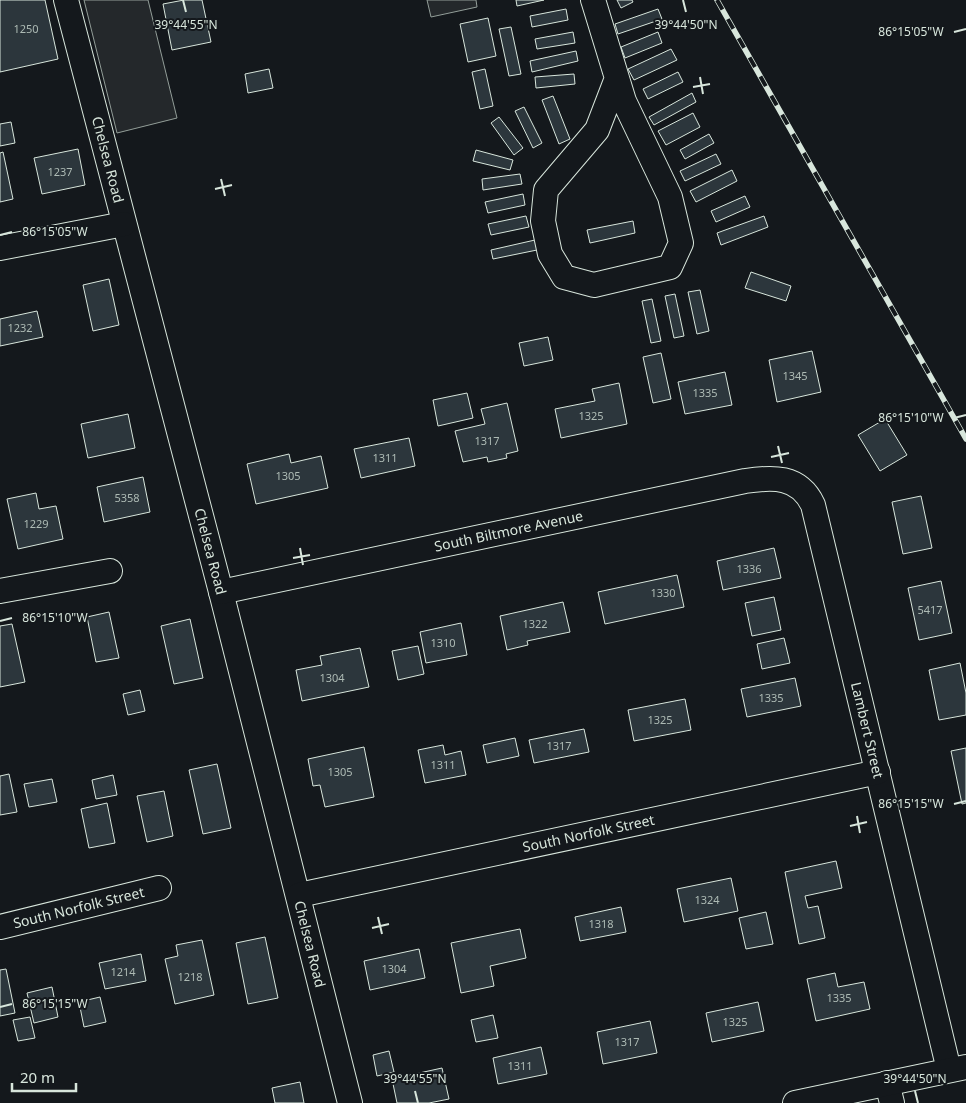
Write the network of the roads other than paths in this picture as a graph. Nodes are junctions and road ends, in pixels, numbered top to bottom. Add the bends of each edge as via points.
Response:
1 (66, 0) edge
2 (593, 0) edge
3 (617, 78) junction
4 (124, 224) junction
5 (0, 248) edge
6 (794, 485) joint
7 (110, 571) dead end
8 (0, 591) edge
9 (221, 592) junction
10 (878, 772) junction
11 (159, 888) dead end
12 (299, 895) junction
13 (0, 927) edge
14 (958, 1068) edge
15 (889, 1093) edge
16 (350, 1103) edge
17 (795, 1103) edge

1 - 4 street, Chelsea Road
2 - 3 street
3 - 3 street via 624,101 670,197 681,243 670,267 594,285 564,277 550,254 542,221 546,190 597,130
4 - 5 street
4 - 9 street, Chelsea Road
6 - 9 street, South Biltmore Avenue via 773,477 745,481
6 - 10 street, Lambert Street via 813,505
7 - 8 street
9 - 12 street, Chelsea Road
10 - 12 street, South Norfolk Street
10 - 14 street, Lambert Street
11 - 13 street, South Norfolk Street
12 - 16 street, Chelsea Road
14 - 15 street
15 - 17 street

